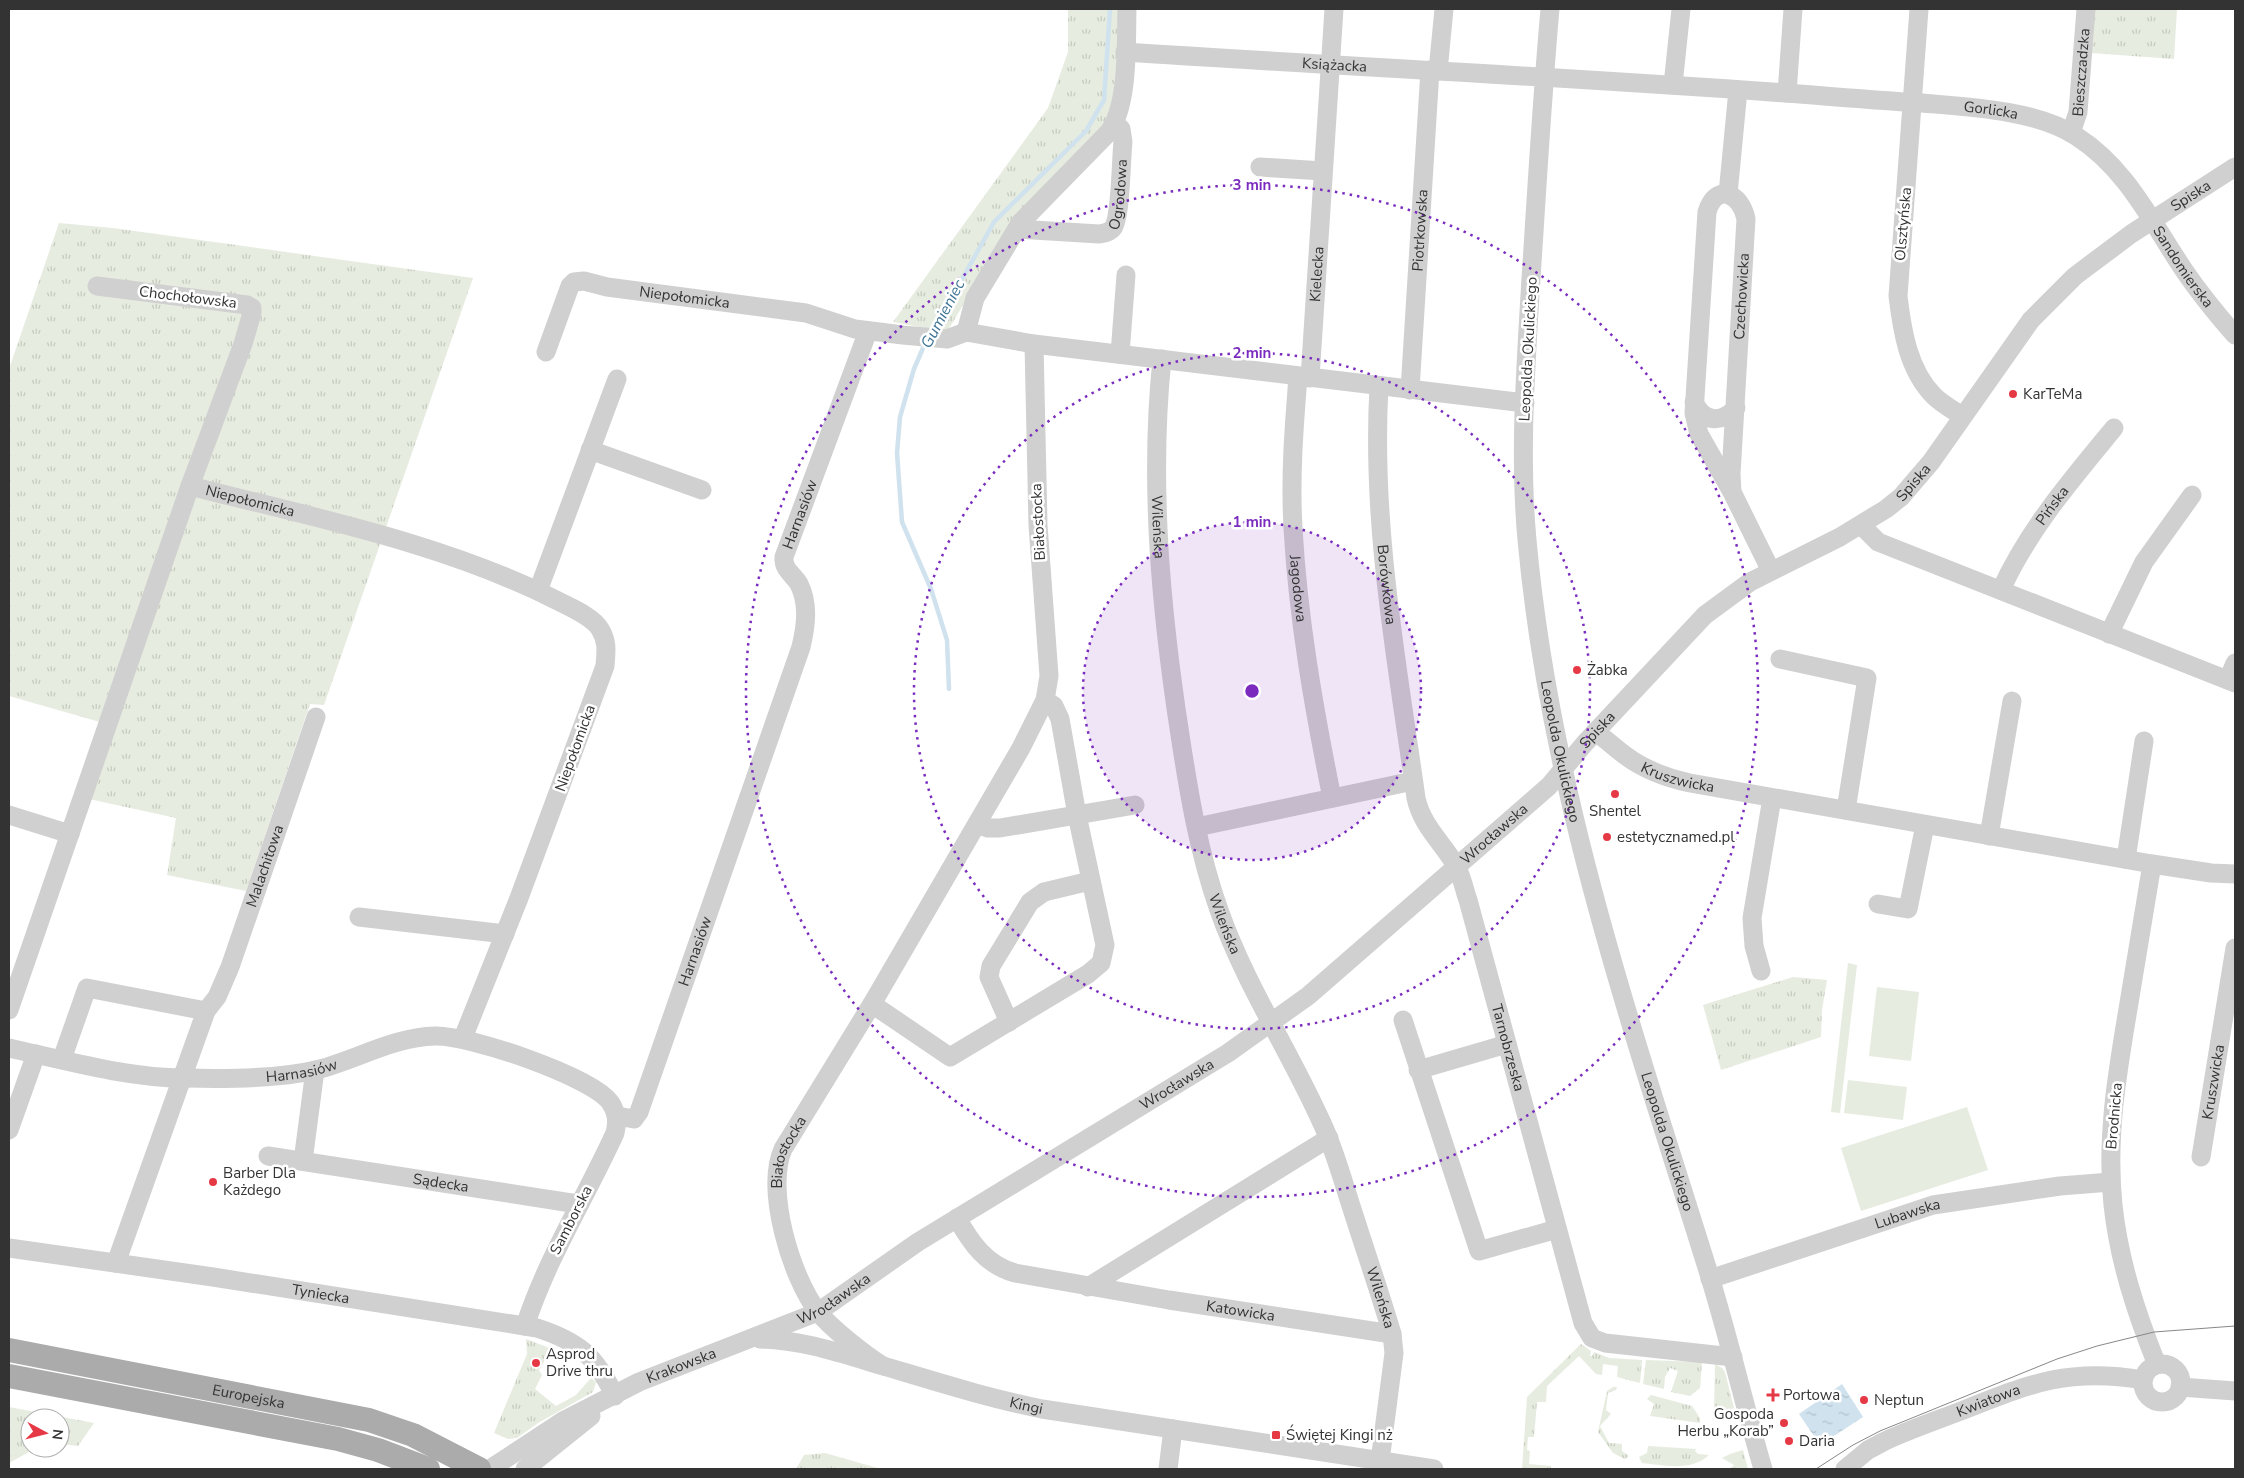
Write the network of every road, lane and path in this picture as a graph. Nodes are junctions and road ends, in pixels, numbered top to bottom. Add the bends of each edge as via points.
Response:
1 (1128, 9) edge
2 (1334, 9) edge
3 (1444, 9) edge
4 (1550, 9) edge
5 (1681, 9) edge
6 (1792, 9) edge
7 (1919, 9) edge
8 (2086, 9) edge
9 (1125, 52) junction
10 (1329, 65) junction
11 (1434, 71) junction
12 (1545, 77) junction
13 (1673, 85) junction
14 (1738, 90) junction
15 (1787, 93) junction
16 (1913, 103) junction
17 (1115, 123) junction
18 (2071, 133) junction
19 (1260, 167) dead end
20 (2235, 167) edge
21 (1324, 171) junction
22 (1728, 194) junction
23 (2153, 220) junction
24 (1017, 229) junction
25 (1126, 275) dead end
26 (97, 286) dead end
27 (868, 331) junction
28 (966, 332) junction
29 (2235, 335) edge
30 (1034, 344) junction
31 (546, 352) dead end
32 (1120, 354) junction
33 (1162, 359) junction
34 (1304, 378) junction
35 (617, 379) dead end
36 (1379, 387) junction
37 (1410, 390) junction
38 (1694, 402) junction
39 (1524, 403) junction
40 (1736, 408) junction
41 (1962, 416) junction
42 (2114, 428) dead end
43 (590, 450) junction
44 (190, 486) junction
45 (702, 490) dead end
46 (1732, 492) junction
47 (2192, 495) dead end
48 (1861, 525) junction
49 (1771, 571) junction
50 (2001, 590) junction
51 (538, 591) junction
52 (2109, 634) junction
53 (1780, 659) dead end
54 (2235, 663) edge
55 (2232, 682) edge
56 (1045, 700) junction
57 (2012, 701) dead end
58 (316, 717) dead end
59 (1595, 732) junction
60 (2144, 741) dead end
61 (1562, 769) junction
62 (1413, 781) junction
63 (1332, 798) junction
64 (1772, 798) junction
65 (1135, 805) dead end
66 (1846, 810) junction
67 (9, 815) edge
68 (1077, 815) junction
69 (977, 824) junction
70 (1924, 825) junction
71 (1197, 827) junction
72 (70, 834) junction
73 (1989, 836) junction
74 (2126, 859) junction
75 (2152, 864) junction
76 (1457, 867) junction
77 (2235, 874) edge
78 (1090, 881) junction
79 (1878, 904) dead end
80 (359, 917) dead end
81 (505, 934) junction
82 (2235, 948) edge
83 (1760, 971) dead end
84 (872, 1004) junction
85 (9, 1010) edge
86 (206, 1011) junction
87 (1403, 1020) dead end
88 (1009, 1022) junction
89 (1272, 1024) junction
90 (463, 1038) junction
91 (1507, 1044) junction
92 (9, 1048) edge
93 (36, 1054) junction
94 (62, 1059) junction
95 (315, 1070) junction
96 (1418, 1070) junction
97 (181, 1078) junction
98 (617, 1116) junction
99 (9, 1130) edge
100 (1328, 1138) junction
101 (268, 1156) dead end
102 (2201, 1157) dead end
103 (303, 1160) junction
104 (2111, 1182) junction
105 (578, 1204) junction
106 (957, 1218) junction
107 (1557, 1229) junction
108 (9, 1248) edge
109 (116, 1263) junction
110 (1710, 1278) junction
111 (1088, 1287) junction
112 (818, 1312) junction
113 (525, 1326) junction
114 (1392, 1334) junction
115 (749, 1339) junction
116 (823, 1348) junction
117 (9, 1350) edge
118 (1733, 1356) junction
119 (2157, 1365) junction
120 (883, 1366) junction
121 (9, 1376) edge
122 (2143, 1380) junction
123 (2180, 1387) junction
124 (2235, 1391) edge
125 (615, 1396) junction
126 (1173, 1429) junction
127 (378, 1450) junction
128 (1380, 1461) junction
129 (405, 1469) edge
130 (428, 1469) edge
131 (479, 1469) edge
132 (490, 1469) edge
133 (525, 1469) edge
134 (1168, 1469) edge
135 (1434, 1469) edge
136 (1763, 1469) edge
137 (1845, 1469) edge

1 - 9 street, Ogrodowa
2 - 10 street, Kielecka
3 - 11 street, Piotrkowska
4 - 12 street, Leopolda Okulickiego
5 - 13 street
6 - 15 street
7 - 16 street, Olsztyńska
8 - 18 street, Bieszczadzka via 2078,112
9 - 10 street, Książacka
9 - 17 street, Ogrodowa via 1121,107
10 - 11 street, Książacka
10 - 21 street, Kielecka
11 - 12 street, Książacka
11 - 37 street, Piotrkowska
12 - 13 street, Gorlicka
12 - 39 street, Leopolda Okulickiego
13 - 14 street, Gorlicka
14 - 15 street, Gorlicka
14 - 22 street
15 - 16 street, Gorlicka
16 - 18 street, Gorlicka via 2007,113
16 - 41 street, Olsztyńska via 1898,280 1901,317 1908,350 1923,381 1935,397
17 - 24 street, Ogrodowa
17 - 24 street, Ogrodowa via 1121,129 1123,142 1117,216 1113,228 1099,234
18 - 23 street, Gorlicka via 2122,176
19 - 21 street
20 - 23 street, Spiska
21 - 34 street, Kielecka
22 - 38 street, Czechowicka via 1715,198 1707,212
22 - 40 street, Czechowicka via 1740,202 1746,219
23 - 29 street, Sandomierska via 2188,275
23 - 41 street, Spiska via 2099,258 2056,294 2020,334
24 - 28 street, Ogrodowa via 975,298
25 - 32 street
26 - 44 street, Chochołowska via 249,306 252,313
27 - 28 street via 929,338 951,338
27 - 31 street, Niepołomicka via 806,313 607,288 579,281 570,286
27 - 98 street, Harnasiów via 784,558 785,568 800,586 805,604 805,630 800,647 639,1112 634,1119
28 - 30 street
30 - 32 street
30 - 56 street, Białostocka via 1038,525 1049,676
32 - 33 street
33 - 34 street
33 - 71 street, Wileńska via 1156,442 1162,580 1177,714
34 - 36 street
34 - 63 street, Jagodowa via 1292,466 1295,551 1314,703
35 - 43 street
36 - 37 street
36 - 62 street, Borówkowa via 1384,559
37 - 39 street
38 - 40 street via 1702,415 1715,420 1729,415
38 - 46 street, Czechowicka via 1699,434
39 - 61 street, Leopolda Okulickiego via 1527,547 1541,655
40 - 46 street, Czechowicka
41 - 48 street, Spiska via 1917,480 1886,509
42 - 50 street, Pińska via 2031,534
43 - 45 street
43 - 51 street
44 - 51 street, Niepołomicka via 388,537
44 - 72 street
46 - 49 street, Czechowicka
47 - 52 street via 2144,562
48 - 49 street, Spiska
48 - 50 street via 1878,542
49 - 59 street, Spiska via 1705,615
50 - 52 street
51 - 81 street, Niepołomicka via 579,612 600,628 607,645 605,666
52 - 55 street
53 - 66 street via 1867,678
54 - 55 street
56 - 68 street via 1054,706 1060,719
56 - 69 street, Białostocka
57 - 73 street
58 - 86 street, Malachitowa via 230,967 217,997
59 - 61 street, Spiska
59 - 64 street, Kruszwicka via 1626,756 1662,775
60 - 74 street
61 - 76 street, Wrocławska via 1549,786
61 - 110 street, Leopolda Okulickiego via 1608,950
62 - 63 street
62 - 76 street, Borówkowa via 1422,819
63 - 71 street
64 - 66 street, Kruszwicka
64 - 83 street via 1752,918
65 - 68 street
66 - 70 street, Kruszwicka
67 - 72 street
68 - 69 street via 993,829
68 - 78 street
69 - 84 street, Białostocka
70 - 73 street, Kruszwicka
70 - 79 street via 1908,909
71 - 89 street, Wileńska via 1220,912
72 - 85 street
73 - 74 street, Kruszwicka
74 - 75 street, Kruszwicka
75 - 77 street, Kruszwicka
75 - 104 street, Brodnicka via 2116,1084
76 - 89 street, Wrocławska
76 - 91 street, Tarnobrzeska
78 - 88 street via 1105,946 1104,958 1092,972
78 - 88 street via 1044,892 1030,902 991,966 990,982
80 - 81 street
81 - 90 street, Niepołomicka
82 - 102 street, Kruszwicka
84 - 88 street via 950,1057
84 - 112 street, Białostocka via 784,1148 778,1166 777,1197 785,1236 795,1266
86 - 94 street via 87,988
86 - 97 street
87 - 96 street
89 - 100 street, Wileńska
89 - 106 street, Wrocławska
90 - 95 street, Harnasiów via 434,1036 400,1041
90 - 98 street, Harnasiów via 500,1049 588,1085 609,1100
91 - 96 street
91 - 107 street, Tarnobrzeska
92 - 93 street, Harnasiów
93 - 94 street, Harnasiów
93 - 99 street
94 - 97 street, Harnasiów
95 - 97 street, Harnasiów via 258,1076
95 - 103 street
96 - 107 street via 1479,1251
97 - 109 street
98 - 105 street, Samborska via 615,1134
100 - 111 street
100 - 114 street, Wileńska
101 - 103 street, Sądecka
103 - 105 street, Sądecka
104 - 110 street, Lubawska via 2060,1186 1933,1205
104 - 119 street, Brodnicka via 2124,1271
105 - 113 street, Samborska via 545,1272
106 - 111 street, Katowicka via 978,1250 995,1265 1015,1273
106 - 112 street, Wrocławska via 890,1260
107 - 118 street, Tarnobrzeska via 1580,1312 1592,1338 1616,1345
108 - 109 street, Tyniecka
109 - 113 street, Tyniecka
110 - 118 street, Leopolda Okulickiego
111 - 114 street, Katowicka
112 - 115 street, Wrocławska
112 - 116 street via 818,1332
112 - 120 street, Kingi
113 - 125 street via 556,1335 582,1350 598,1364
114 - 128 street, Wileńska via 1394,1353
115 - 116 street, Kingi via 784,1340
115 - 125 street, Krakowska via 661,1373
116 - 120 street, Kingi
117 - 131 main road, Europejska via 369,1420 412,1435
118 - 136 street, Leopolda Okulickiego
119 - 122 street via 2148,1369
119 - 123 street via 2165,1364 2175,1370 2180,1377
120 - 126 street, Kingi via 1050,1411
121 - 127 main road, Europejska via 315,1434
122 - 123 street via 2147,1394 2159,1402 2173,1398
122 - 137 street, Kwiatowa via 2088,1375 2028,1385 1883,1442
123 - 124 street
125 - 132 street, Krakowska via 563,1421
125 - 133 street, Krakowska
126 - 128 street, Kingi
126 - 134 street
127 - 129 street, Europejska
127 - 130 main road, Europejska
128 - 135 street, Kingi

